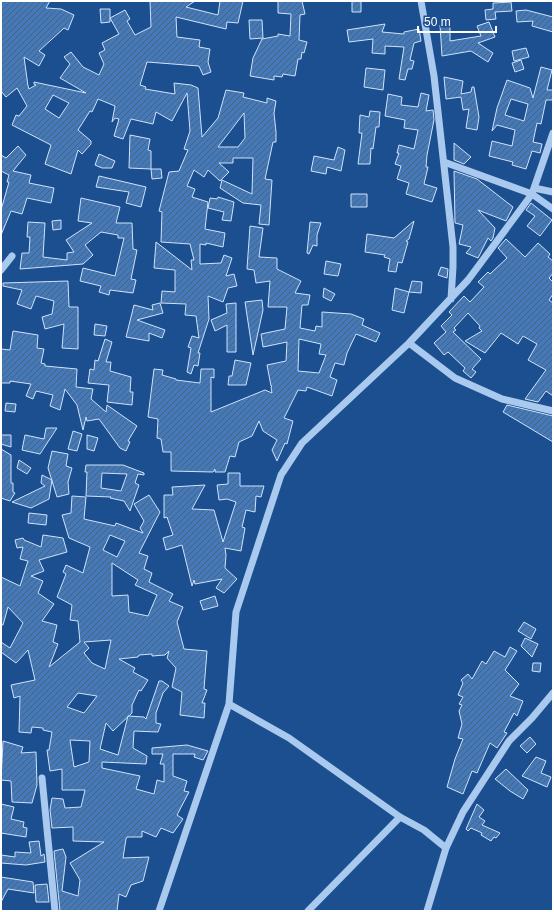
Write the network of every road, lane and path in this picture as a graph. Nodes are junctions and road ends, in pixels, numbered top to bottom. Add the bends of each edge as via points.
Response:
1 (421, 1) edge
2 (553, 133) edge
3 (444, 162) junction
4 (533, 191) junction
5 (553, 192) edge
6 (553, 209) edge
7 (12, 256) dead end
8 (1, 270) edge
9 (450, 300) junction
10 (409, 343) junction
11 (553, 411) edge
12 (553, 693) edge
13 (229, 704) junction
14 (42, 778) dead end
15 (400, 817) junction
16 (446, 848) junction
17 (54, 911) edge
18 (159, 911) edge
19 (308, 911) edge
20 (427, 911) edge

1 - 3 street via 434,76
2 - 4 street
3 - 4 street
3 - 9 street via 453,247
4 - 5 street
4 - 6 street
4 - 9 street
7 - 8 street
9 - 10 street
10 - 11 street via 455,378 502,398
10 - 13 street via 302,443 281,475 236,612
12 - 16 street via 509,741 463,812
13 - 15 street via 289,738
13 - 18 street
14 - 17 street
15 - 16 street via 424,830
15 - 19 street
16 - 20 street

